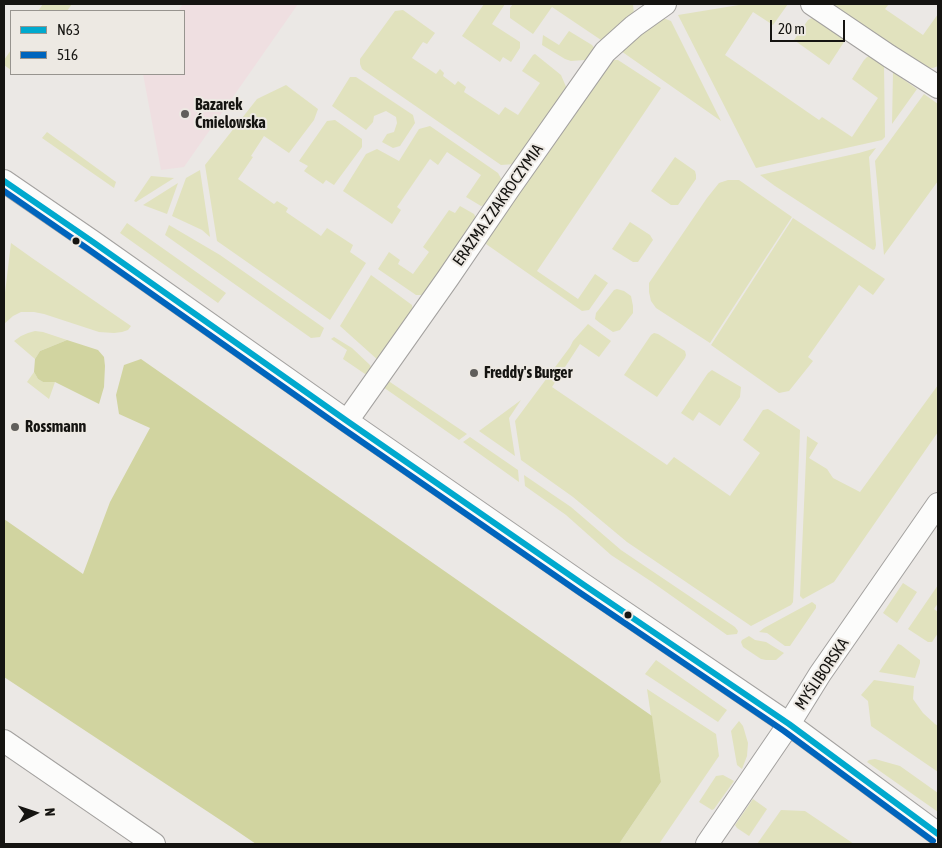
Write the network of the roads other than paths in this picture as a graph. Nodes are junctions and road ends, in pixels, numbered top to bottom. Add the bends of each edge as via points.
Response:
1 (665, 4) edge
2 (812, 4) edge
3 (938, 87) edge
4 (4, 181) edge
5 (347, 421) junction
6 (938, 504) edge
7 (789, 724) junction
8 (4, 741) edge
9 (938, 834) edge
10 (154, 844) edge
11 (707, 844) edge

1 - 5 street, ERAZMA Z ZAKROCZYMIA via 605,52
2 - 3 street
4 - 5 street
5 - 7 street
6 - 7 street, MYŚLIBORSKA
7 - 9 street
7 - 11 street, MYŚLIBORSKA
8 - 10 street

